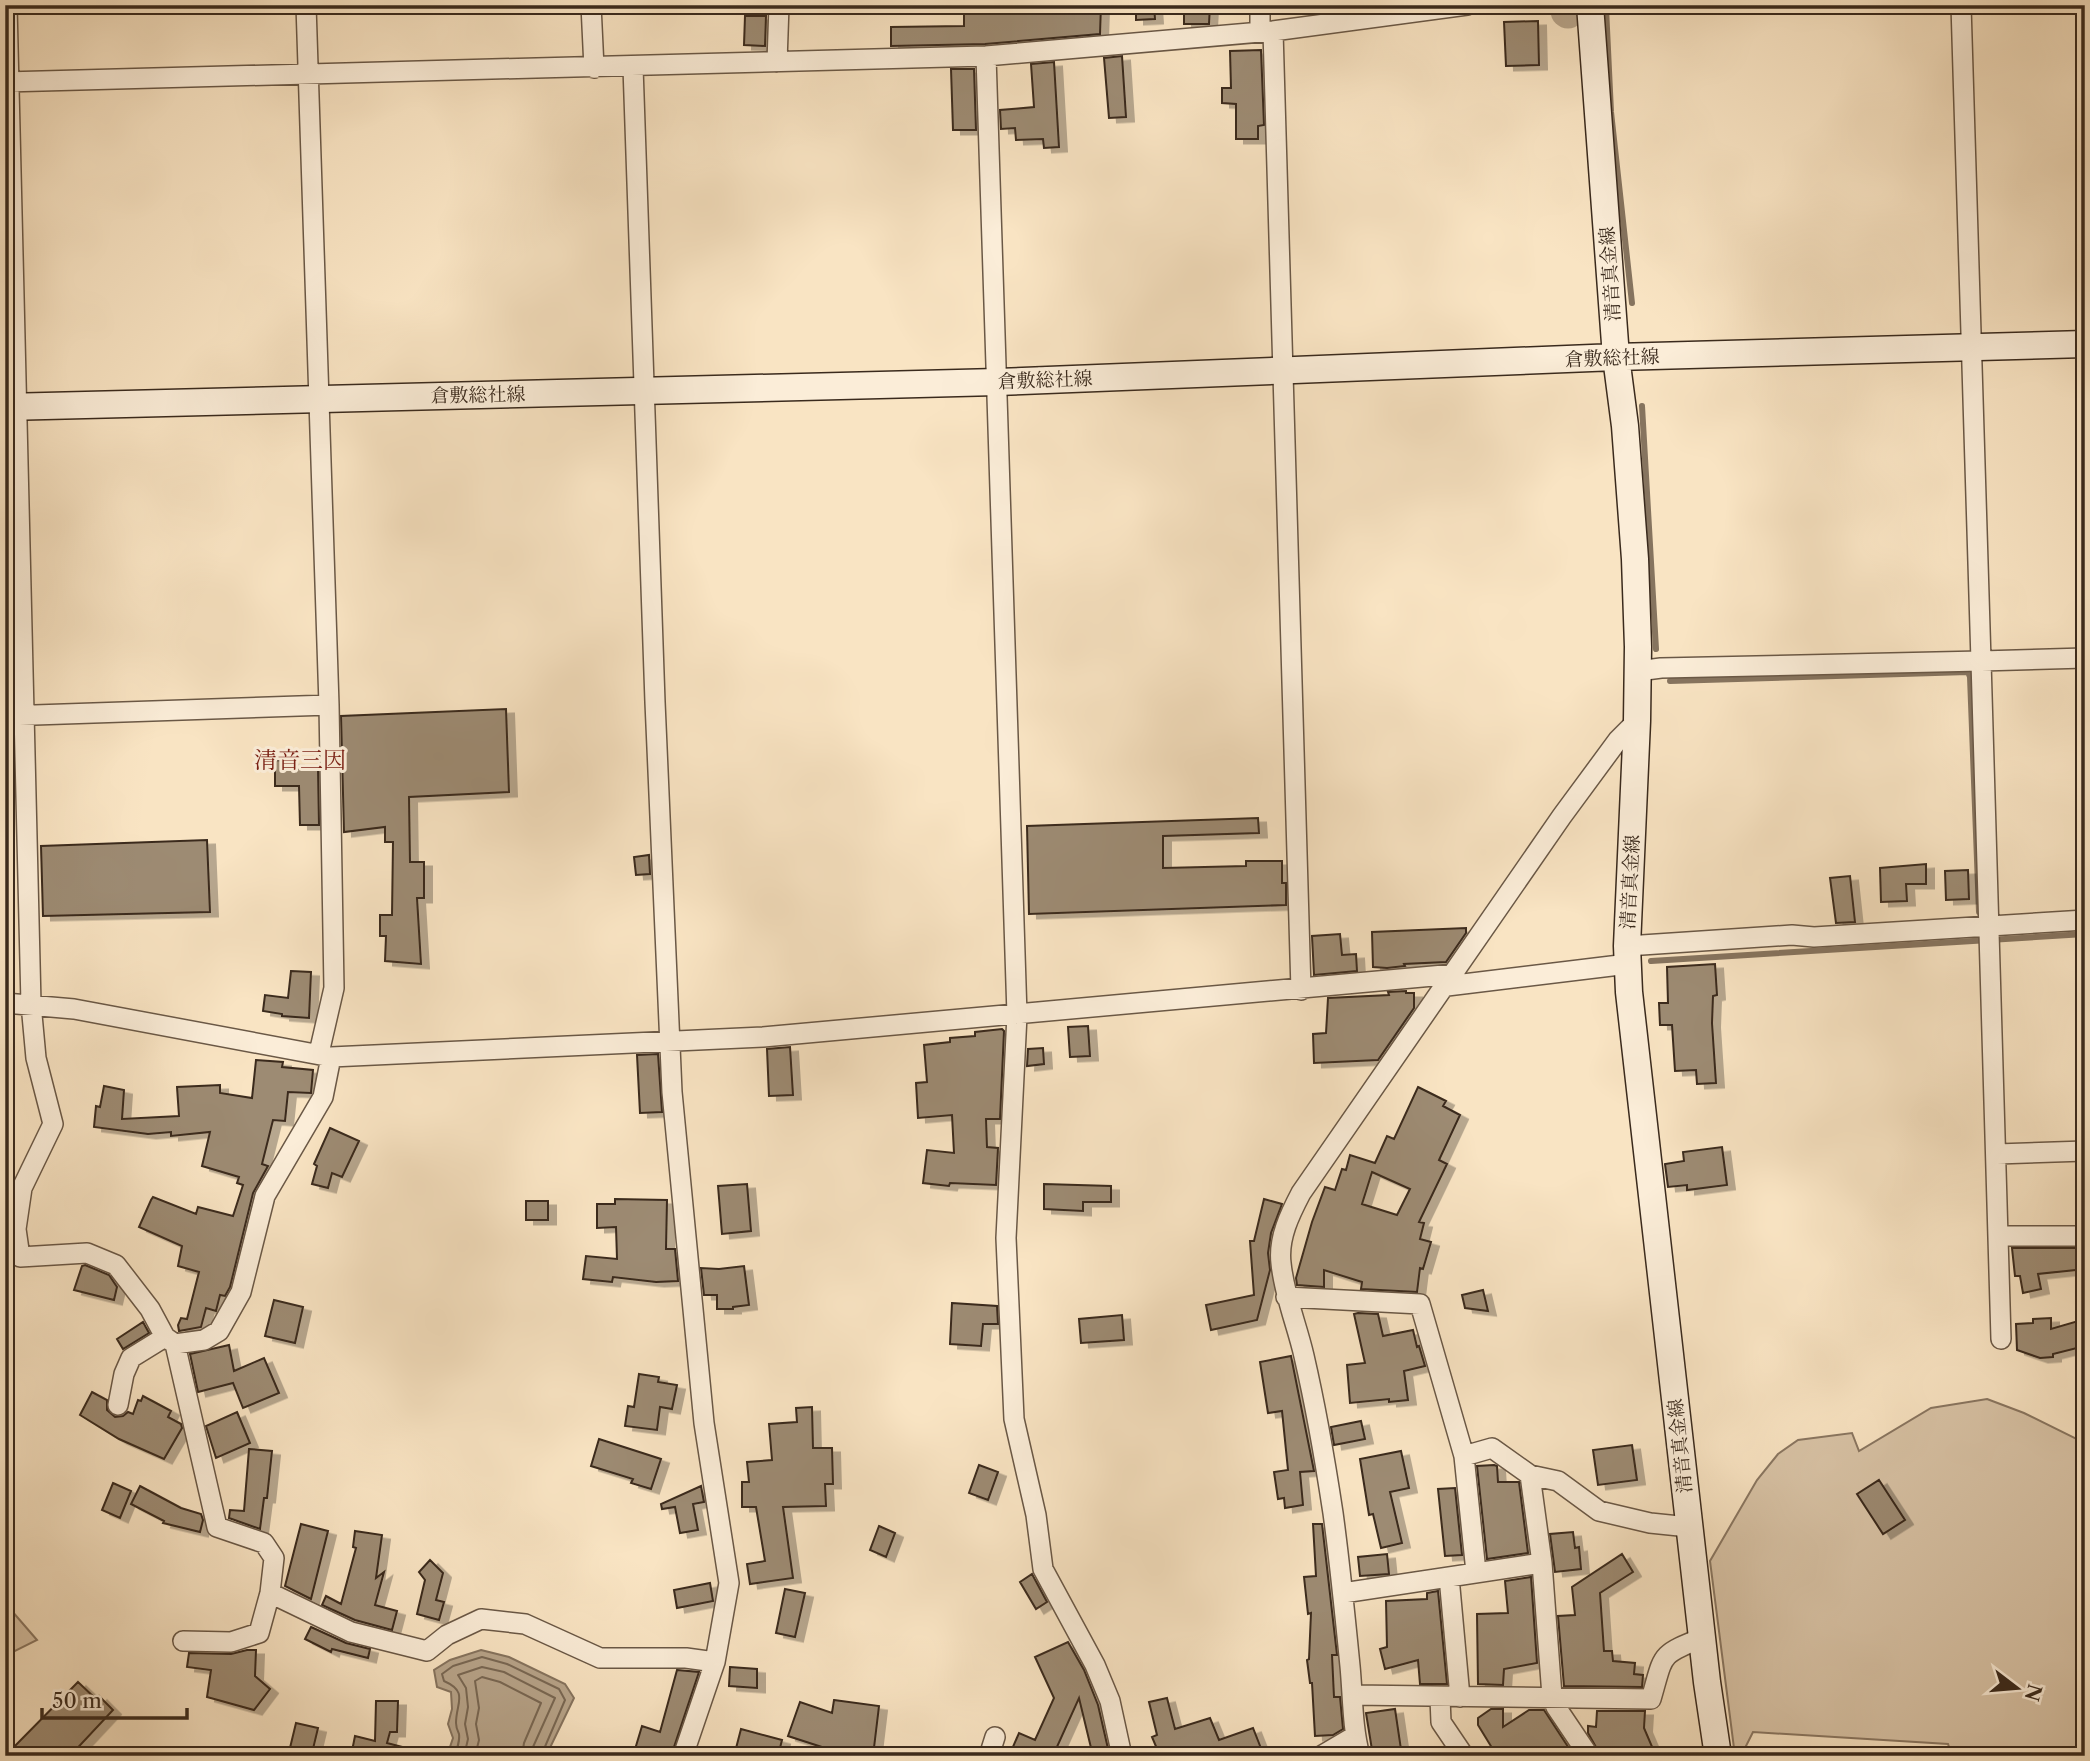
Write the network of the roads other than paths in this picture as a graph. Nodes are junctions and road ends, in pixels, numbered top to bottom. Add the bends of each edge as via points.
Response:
1 (7, 5) edge
2 (306, 5) edge
3 (591, 5) edge
4 (779, 5) edge
5 (1260, 5) edge
6 (1467, 5) edge
7 (1590, 5) edge
8 (1961, 5) edge
9 (1266, 31) junction
10 (986, 56) junction
11 (777, 62) junction
12 (633, 66) junction
13 (594, 68) junction
14 (308, 73) junction
15 (7, 82) edge
16 (2085, 344) edge
17 (1971, 347) junction
18 (1616, 357) junction
19 (1283, 370) junction
20 (997, 382) junction
21 (644, 391) junction
22 (319, 399) junction
23 (11, 407) edge
24 (2085, 658) edge
25 (1981, 661) junction
26 (1638, 671) junction
27 (328, 705) junction
28 (15, 716) edge
29 (1637, 720) junction
30 (2085, 920) edge
31 (1990, 935) junction
32 (1627, 955) junction
33 (1451, 980) junction
34 (1301, 990) junction
35 (5, 1003) edge
36 (31, 1004) junction
37 (1017, 1015) junction
38 (670, 1041) junction
39 (325, 1055) junction
40 (2085, 1151) edge
41 (1997, 1154) junction
42 (2000, 1236) junction
43 (2085, 1236) edge
44 (1286, 1297) junction
45 (2001, 1339) dead end
46 (170, 1341) junction
47 (118, 1405) dead end
48 (1464, 1456) junction
49 (1530, 1475) junction
50 (1689, 1527) junction
51 (1542, 1563) junction
52 (1476, 1572) junction
53 (1449, 1577) junction
54 (270, 1593) junction
55 (1343, 1593) junction
56 (1702, 1638) junction
57 (183, 1641) dead end
58 (715, 1662) junction
59 (1353, 1695) junction
60 (1552, 1696) junction
61 (1460, 1697) junction
62 (1440, 1698) junction
63 (1355, 1736) junction
64 (683, 1756) edge
65 (1122, 1756) edge
66 (1321, 1756) edge
67 (1360, 1756) edge
68 (1464, 1756) edge
69 (1588, 1756) edge
70 (1718, 1756) edge

1 - 15 street
2 - 14 street
3 - 13 street
4 - 11 street
5 - 9 street
6 - 9 street
7 - 18 main road, 清音真金線
8 - 17 street
9 - 10 street
9 - 19 street
10 - 11 street
10 - 20 street
11 - 12 street
12 - 13 street
12 - 21 street
13 - 14 street
14 - 15 street
14 - 22 street
15 - 23 street
16 - 17 main road, 倉敷総社線
17 - 18 main road, 倉敷総社線
17 - 25 street
18 - 19 main road, 倉敷総社線
18 - 26 main road, 清音真金線 via 1631,510
19 - 20 main road, 倉敷総社線
19 - 34 street
20 - 21 main road, 倉敷総社線
20 - 37 street
21 - 22 main road, 倉敷総社線
21 - 38 street
22 - 23 main road, 倉敷総社線
22 - 27 street
23 - 28 street
24 - 25 street
25 - 26 street
25 - 31 street
26 - 29 main road, 清音真金線
27 - 28 street
27 - 39 street via 334,988
28 - 36 street
29 - 32 main road, 清音真金線
29 - 33 street via 1570,805
30 - 31 street
31 - 32 street via 1792,935 1692,941
31 - 41 street
32 - 33 street
32 - 50 main road, 清音真金線
33 - 34 street
33 - 44 street via 1289,1216 1280,1261
34 - 37 street
35 - 36 street
36 - 39 street
36 - 46 street via 36,1058 53,1124 22,1188 16,1228 19,1257 87,1253 116,1265
37 - 38 street
37 - 65 street via 1006,1238 1014,1419 1043,1569 1096,1665 1110,1701
38 - 39 street
38 - 58 street via 704,1423 729,1583
39 - 46 street via 323,1097 265,1196 241,1292 219,1331 204,1340
40 - 41 street
41 - 42 street
42 - 43 street
42 - 45 street
44 - 48 street via 1420,1304
44 - 55 street via 1314,1401
46 - 47 street via 131,1358
46 - 54 street via 217,1527 264,1544 274,1558
48 - 49 street via 1492,1448
48 - 52 street
49 - 50 street via 1558,1481 1599,1511
49 - 51 street
50 - 56 main road, 清音真金線
51 - 52 street
51 - 60 street
52 - 53 street
53 - 55 street
53 - 61 street
54 - 57 street via 259,1633 231,1642
54 - 58 street via 351,1632 427,1651 447,1635 481,1619 525,1624 600,1658
55 - 59 street
56 - 60 street via 1671,1649 1662,1658 1651,1699
56 - 70 main road, 清音真金線
58 - 64 street
59 - 62 street
59 - 63 street
60 - 61 street
60 - 69 street
61 - 62 street
62 - 68 street via 1440,1722
63 - 66 street
63 - 67 street

